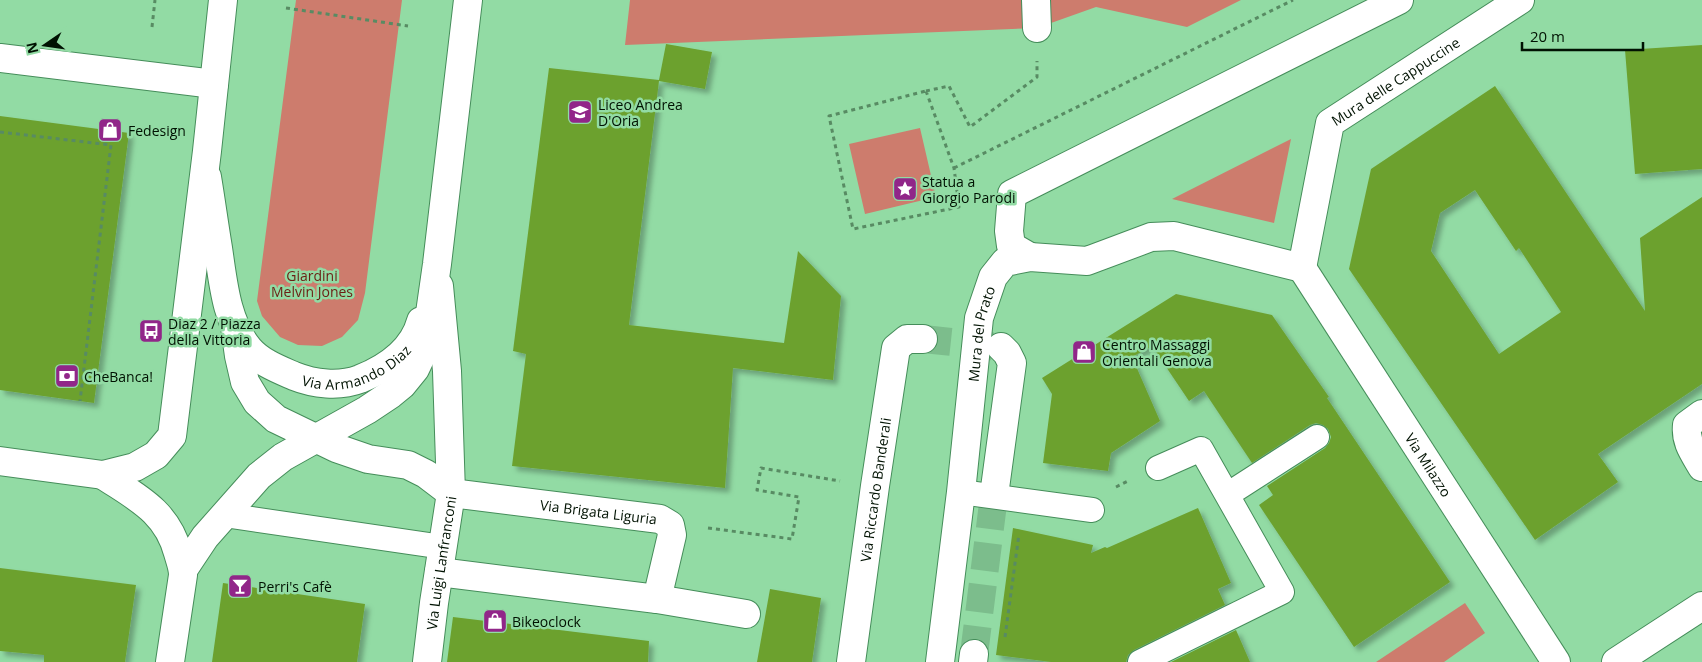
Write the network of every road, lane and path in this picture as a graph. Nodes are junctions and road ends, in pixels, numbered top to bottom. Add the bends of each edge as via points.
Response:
1 (155, 0) edge
2 (223, 0) edge
3 (468, 0) edge
4 (1036, 0) edge
5 (1292, 0) edge
6 (1399, 0) edge
7 (1520, 0) edge
8 (286, 8) dead end
9 (408, 26) dead end
10 (152, 27) dead end
11 (1037, 28) joint
12 (0, 58) edge
13 (214, 84) junction
14 (926, 92) junction
15 (0, 132) edge
16 (205, 164) junction
17 (954, 168) junction
18 (1030, 257) junction
19 (437, 264) junction
20 (1302, 268) junction
21 (235, 327) junction
22 (923, 339) tunnel mouth
23 (1000, 348) dead end
24 (80, 401) dead end
25 (1702, 414) edge
26 (1317, 437) dead end
27 (316, 439) junction
28 (0, 461) edge
29 (1702, 467) edge
30 (1158, 468) dead end
31 (102, 475) junction
32 (875, 486) junction
33 (995, 488) tunnel mouth
34 (962, 492) junction
35 (451, 493) junction
36 (1227, 495) junction
37 (1092, 510) dead end
38 (224, 515) junction
39 (708, 528) dead end
40 (1019, 530) dead end
41 (441, 559) junction
42 (183, 570) junction
43 (657, 599) junction
44 (1702, 606) edge
45 (746, 614) dead end
46 (1003, 646) dead end
47 (170, 662) edge
48 (427, 662) edge
49 (851, 662) edge
50 (940, 662) edge
51 (1140, 662) edge
52 (1556, 662) edge
53 (1616, 662) edge

1 - 10 path
2 - 13 street, Via Armando Diaz
3 - 19 street, Via Armando Diaz
4 - 11 street
5 - 17 path
6 - 18 street via 1012,194 1009,231 1012,246
7 - 20 street, Mura delle Cappuccine via 1330,123
8 - 9 path
11 - 14 path via 1037,77 970,127 949,86
12 - 13 street
13 - 16 street, Via Armando Diaz
14 - 17 path
14 - 17 path via 828,116 853,229 959,207
15 - 24 path via 111,146
16 - 21 street, Via Armando Diaz via 226,297
16 - 31 street, Via Armando Diaz via 172,436 156,454 135,467
18 - 20 street, Mura del Prato via 1087,261 1151,236 1174,236
18 - 34 street, Mura del Prato via 1005,262 993,278 979,318
19 - 21 street, Via Armando Diaz via 419,328 405,349 391,364 356,381 319,384 277,369 248,349
19 - 27 street, Via Armando Diaz via 425,348 415,369 391,394
19 - 35 street, Via Armando Diaz via 447,371
20 - 52 street, Via Milazzo
21 - 27 street, Via Armando Diaz via 245,382 257,402 276,419
22 - 32 street, Via Riccardo Banderali via 907,338 896,348
23 - 33 street via 1012,363
25 - 29 street via 1687,425 1686,434
26 - 36 lane
27 - 35 street, Via Luigi Lanfranconi via 368,458 408,465
27 - 38 street, Via Armando Diaz via 282,457 259,476
28 - 31 street
30 - 36 lane via 1201,450
31 - 42 street via 154,510 175,540
32 - 39 path via 761,468 757,490 798,497 792,539
32 - 49 street, Via Riccardo Banderali
34 - 37 lane
34 - 50 street, Mura del Prato
35 - 41 street, Via Luigi Lanfranconi
35 - 43 street, Via Brigata Liguria via 660,519 670,525 672,535
36 - 51 lane via 1282,592
38 - 41 lane
38 - 42 street, Via Armando Diaz
40 - 46 path
41 - 43 street
41 - 48 street, Via Luigi Lanfranconi
42 - 47 street
43 - 45 street
44 - 53 street

